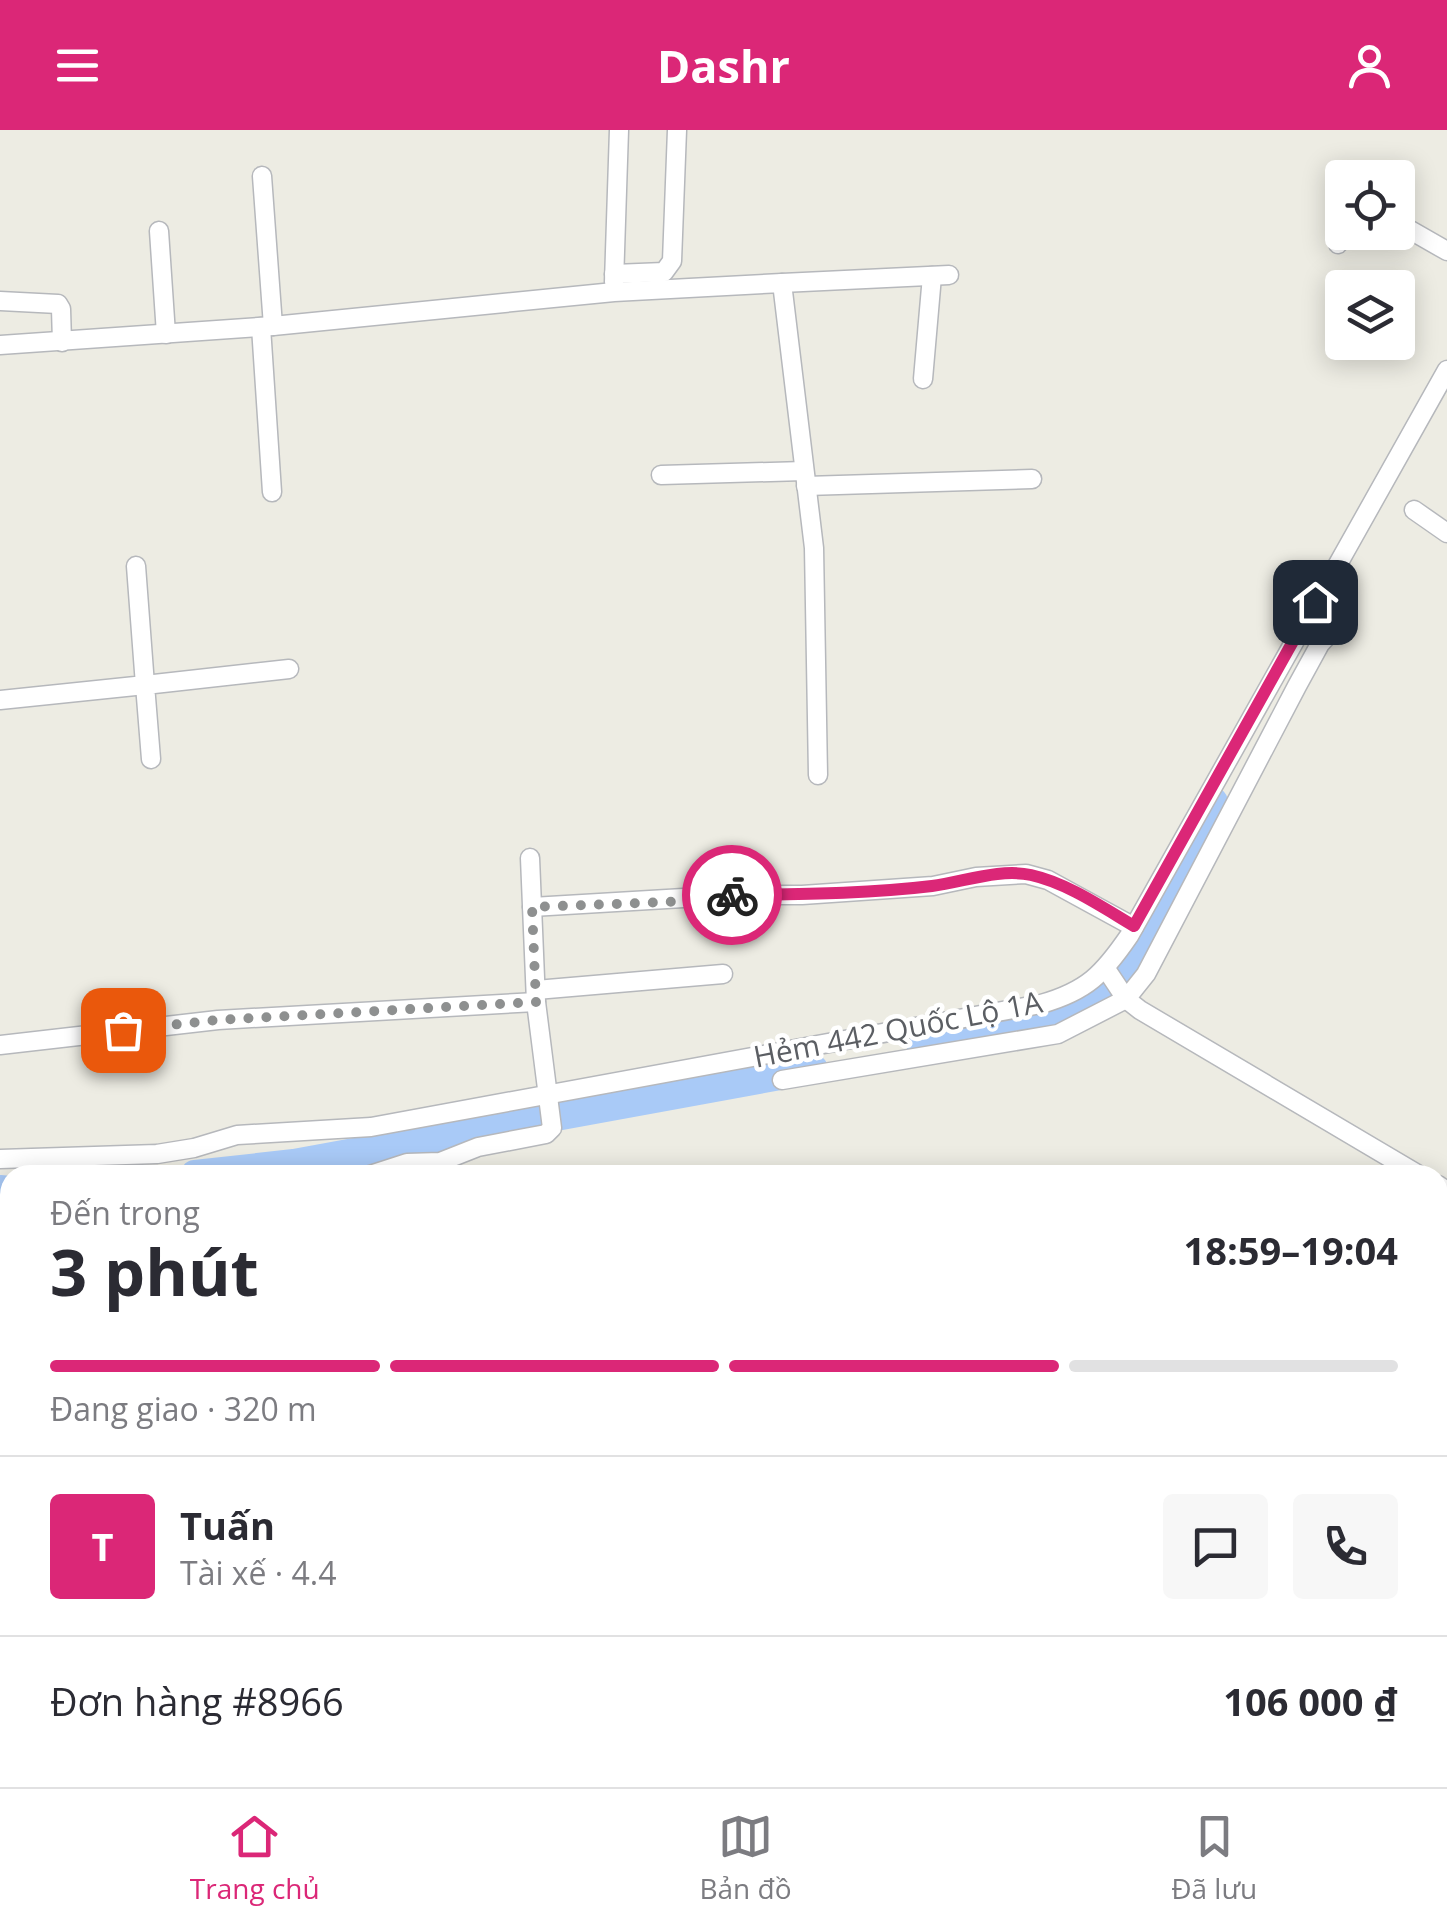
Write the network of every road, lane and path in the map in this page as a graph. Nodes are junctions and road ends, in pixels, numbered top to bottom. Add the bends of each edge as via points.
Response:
1 (620, 130) edge
2 (677, 130) edge
3 (262, 176) dead end
4 (159, 231) dead end
5 (1415, 233) edge
6 (1447, 251) edge
7 (614, 283) junction
8 (782, 283) junction
9 (0, 301) edge
10 (267, 327) junction
11 (166, 334) junction
12 (62, 342) junction
13 (0, 345) edge
14 (1447, 370) edge
15 (923, 378) dead end
16 (661, 474) dead end
17 (805, 479) junction
18 (1032, 479) dead end
19 (272, 492) dead end
20 (1414, 510) dead end
21 (1447, 534) edge
22 (136, 566) dead end
23 (1331, 632) dead end
24 (289, 669) dead end
25 (145, 685) junction
26 (0, 700) edge
27 (151, 760) dead end
28 (818, 775) dead end
29 (530, 858) dead end
30 (532, 907) junction
31 (1134, 926) junction
32 (723, 974) dead end
33 (1110, 975) junction
34 (536, 996) junction
35 (1126, 998) junction
36 (0, 1045) edge
37 (782, 1080) dead end
38 (549, 1099) junction
39 (0, 1160) edge
40 (29, 1165) edge
41 (70, 1165) edge
42 (400, 1165) edge
43 (1402, 1165) edge

1 - 7 street
2 - 7 street via 672,262 664,272
3 - 10 street
4 - 11 street
5 - 6 street
7 - 8 street
7 - 10 street
8 - 15 street via 941,276
8 - 17 street
9 - 12 street via 58,304
10 - 11 street
10 - 19 street
11 - 12 street
12 - 13 street
14 - 31 street, Hẻm 442 Quốc Lộ 1A
16 - 17 street
17 - 18 street
17 - 28 street via 814,548
20 - 21 street
22 - 25 street
23 - 35 street via 1146,974
24 - 25 street
25 - 26 street
25 - 27 street
29 - 30 street
30 - 31 street via 802,895 1026,874
30 - 34 street
31 - 33 street, Hẻm 442 Quốc Lộ 1A
32 - 34 street
33 - 35 street
33 - 38 street, Hẻm 442 Quốc Lộ 1A via 1041,1004
34 - 36 street via 218,1020
34 - 38 street
35 - 37 street via 1048,1037
35 - 43 street
38 - 41 street, Hẻm 442 Quốc Lộ 1A via 370,1128 237,1135 194,1148
38 - 42 street via 552,1128 546,1134 440,1162
39 - 40 street, Hẻm 442 Quốc Lộ 1A

